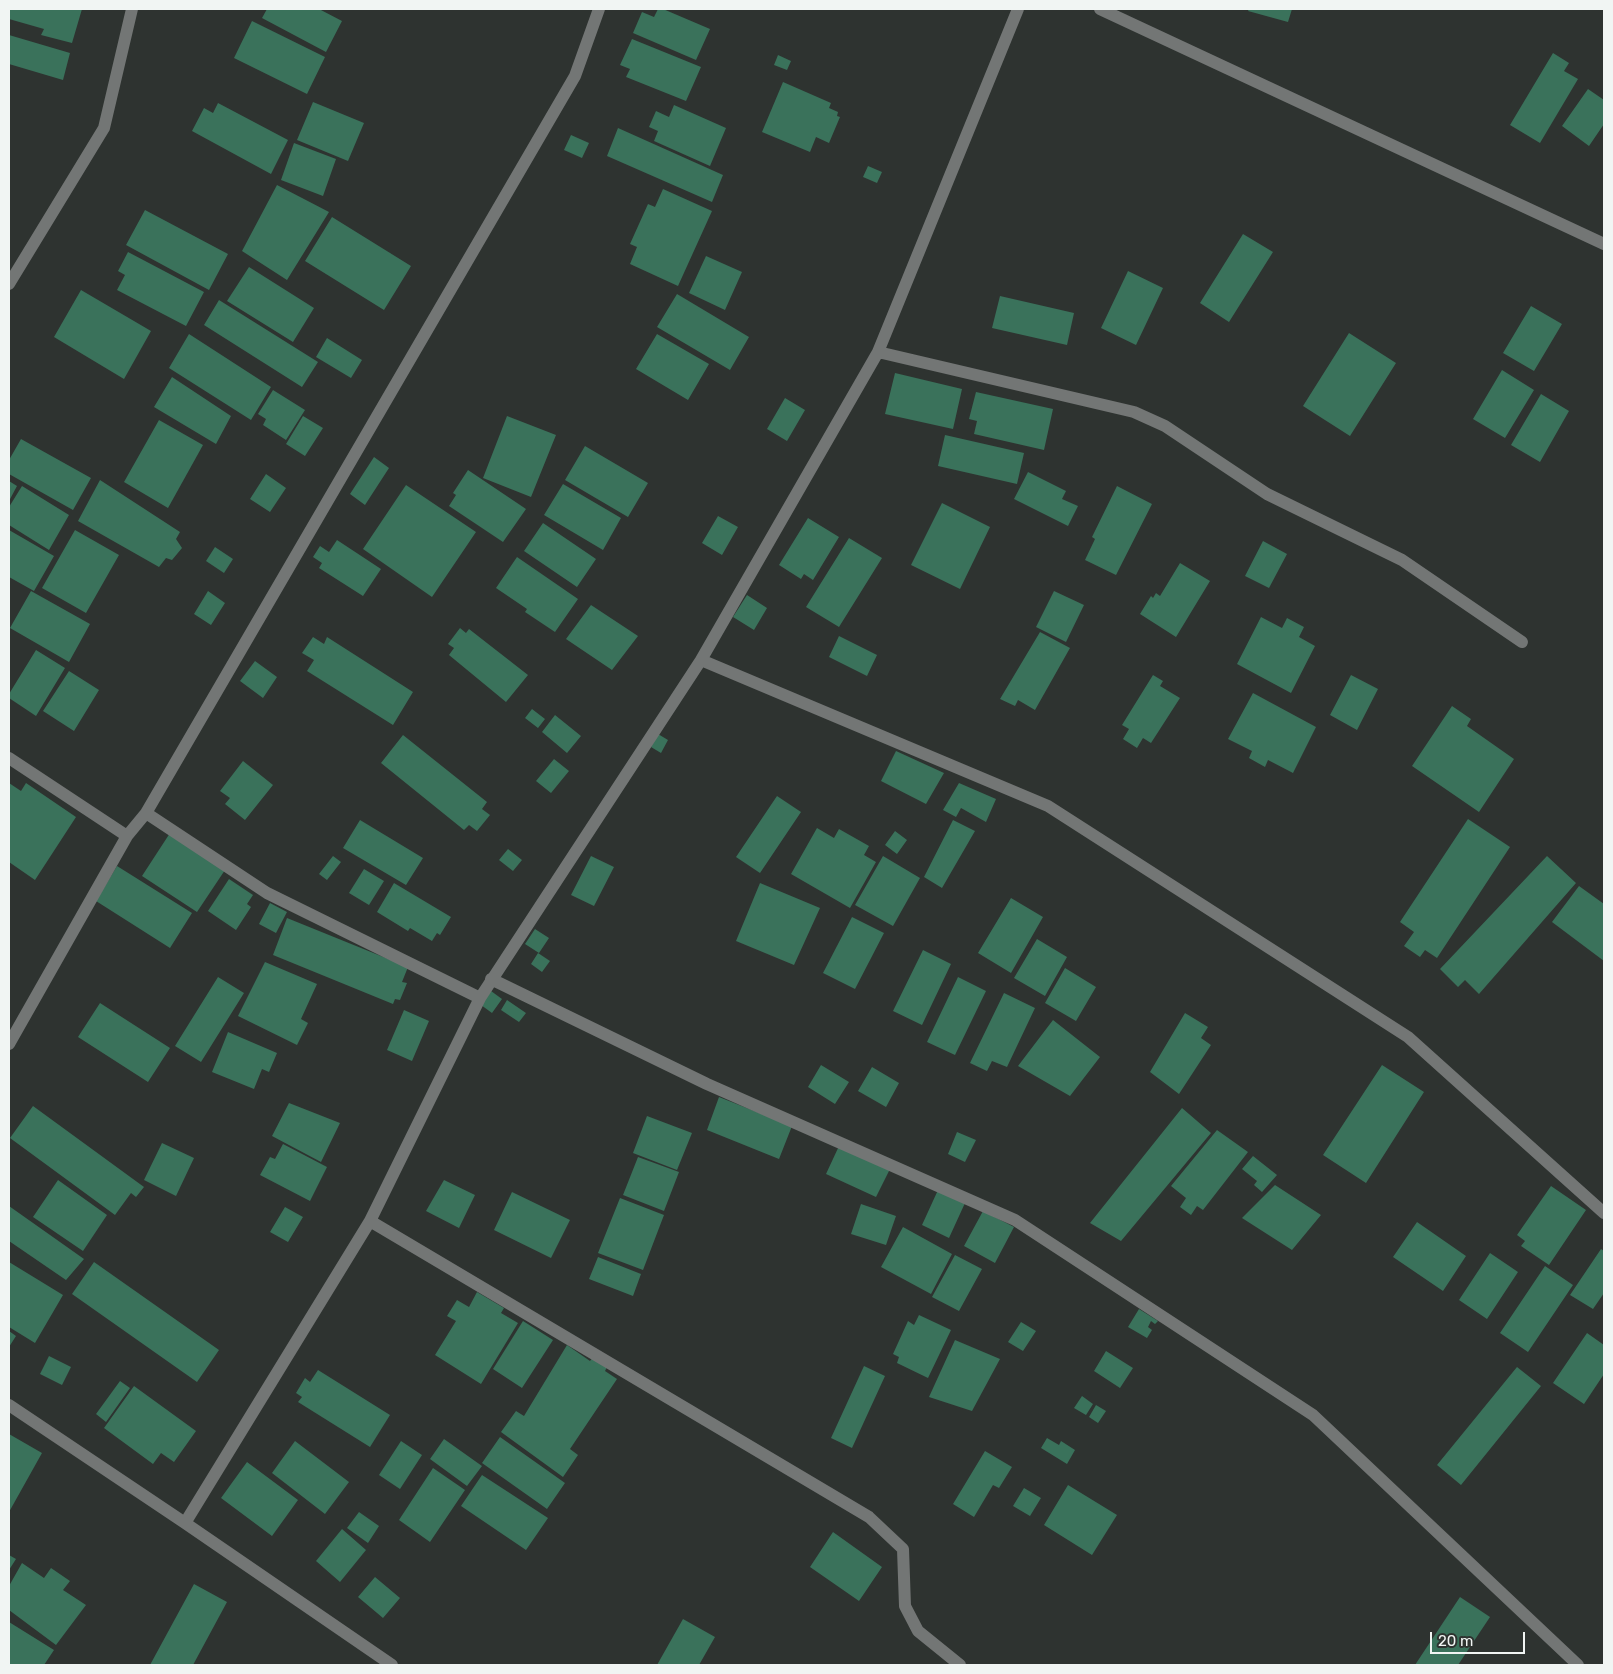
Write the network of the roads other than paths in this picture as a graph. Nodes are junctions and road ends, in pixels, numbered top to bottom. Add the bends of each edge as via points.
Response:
1 (132, 9) edge
2 (598, 9) edge
3 (1018, 9) edge
4 (1100, 9) edge
5 (1604, 244) edge
6 (9, 284) edge
7 (878, 352) junction
8 (1522, 642) dead end
9 (701, 660) junction
10 (9, 758) edge
11 (146, 813) junction
12 (127, 836) junction
13 (491, 979) junction
14 (480, 998) junction
15 (9, 1044) edge
16 (1604, 1213) edge
17 (370, 1221) junction
18 (9, 1405) edge
19 (185, 1523) junction
20 (392, 1665) edge
21 (960, 1665) edge
22 (1578, 1665) edge

1 - 6 street via 104,128
2 - 11 street via 575,76
3 - 7 street
4 - 5 street
7 - 8 street via 1134,412 1165,426 1266,494 1402,560
7 - 9 street
9 - 13 street
9 - 16 street via 1048,806 1408,1037
10 - 12 street
11 - 12 street
11 - 14 street via 267,894
12 - 15 street
13 - 14 street
13 - 22 street via 707,1084 1015,1220 1314,1415
14 - 17 street
17 - 19 street
17 - 21 street via 870,1517 903,1549 905,1606 918,1631
18 - 19 street
19 - 20 street

